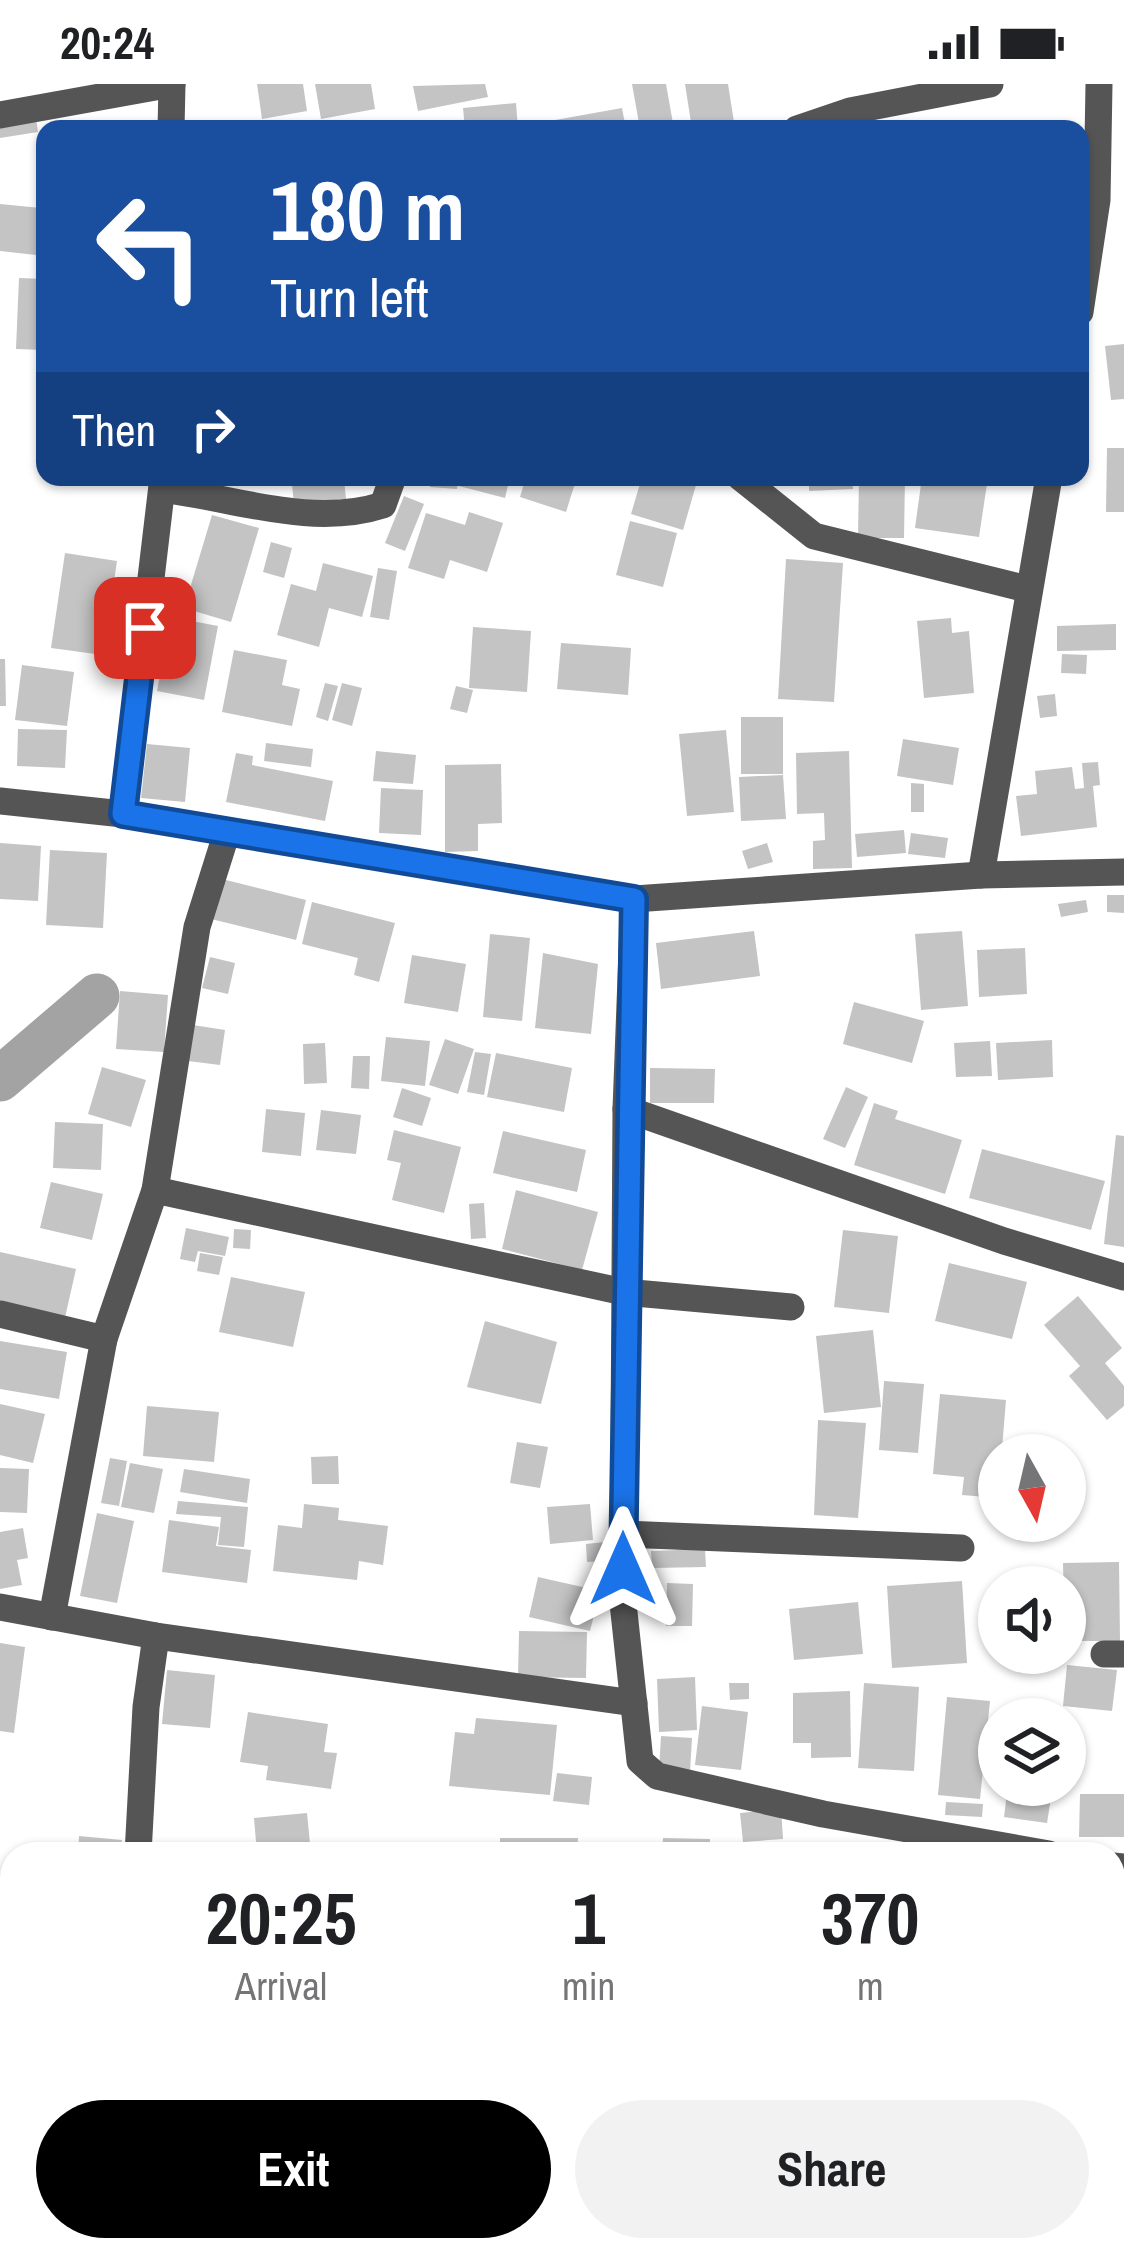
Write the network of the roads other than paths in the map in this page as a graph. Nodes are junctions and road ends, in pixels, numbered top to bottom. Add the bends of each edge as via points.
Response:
1 (172, 84) edge
2 (990, 84) edge
3 (1099, 84) edge
4 (0, 115) edge
5 (171, 120) edge
6 (824, 120) edge
7 (1089, 251) edge
8 (162, 486) edge
9 (175, 486) edge
10 (390, 486) edge
11 (751, 486) edge
12 (1047, 486) edge
13 (1027, 590) junction
14 (0, 801) edge
15 (123, 814) junction
16 (226, 835) junction
17 (1124, 872) edge
18 (981, 875) junction
19 (634, 899) junction
20 (626, 1109) junction
21 (155, 1190) junction
22 (1124, 1277) edge
23 (624, 1292) junction
24 (791, 1307) dead end
25 (0, 1314) edge
26 (104, 1339) junction
27 (624, 1534) junction
28 (961, 1549) dead end
29 (0, 1607) edge
30 (52, 1617) junction
31 (156, 1636) junction
32 (634, 1703) junction
33 (139, 1842) edge
34 (981, 1842) edge

1 - 4 street
1 - 5 street
2 - 6 street
3 - 7 street
8 - 15 street
9 - 10 street via 264,507 354,515 383,505
11 - 13 street via 814,536
12 - 13 street
13 - 18 street
14 - 15 street
15 - 16 street
16 - 19 street
16 - 21 street via 197,927
17 - 18 street
18 - 19 street
19 - 20 street
20 - 22 street
20 - 23 street
21 - 23 street
21 - 26 street
23 - 24 street
23 - 27 street
25 - 26 street
26 - 30 street
27 - 28 street
27 - 32 street
29 - 30 street
30 - 31 street
31 - 32 street
31 - 33 street
32 - 34 street via 640,1762 657,1776

